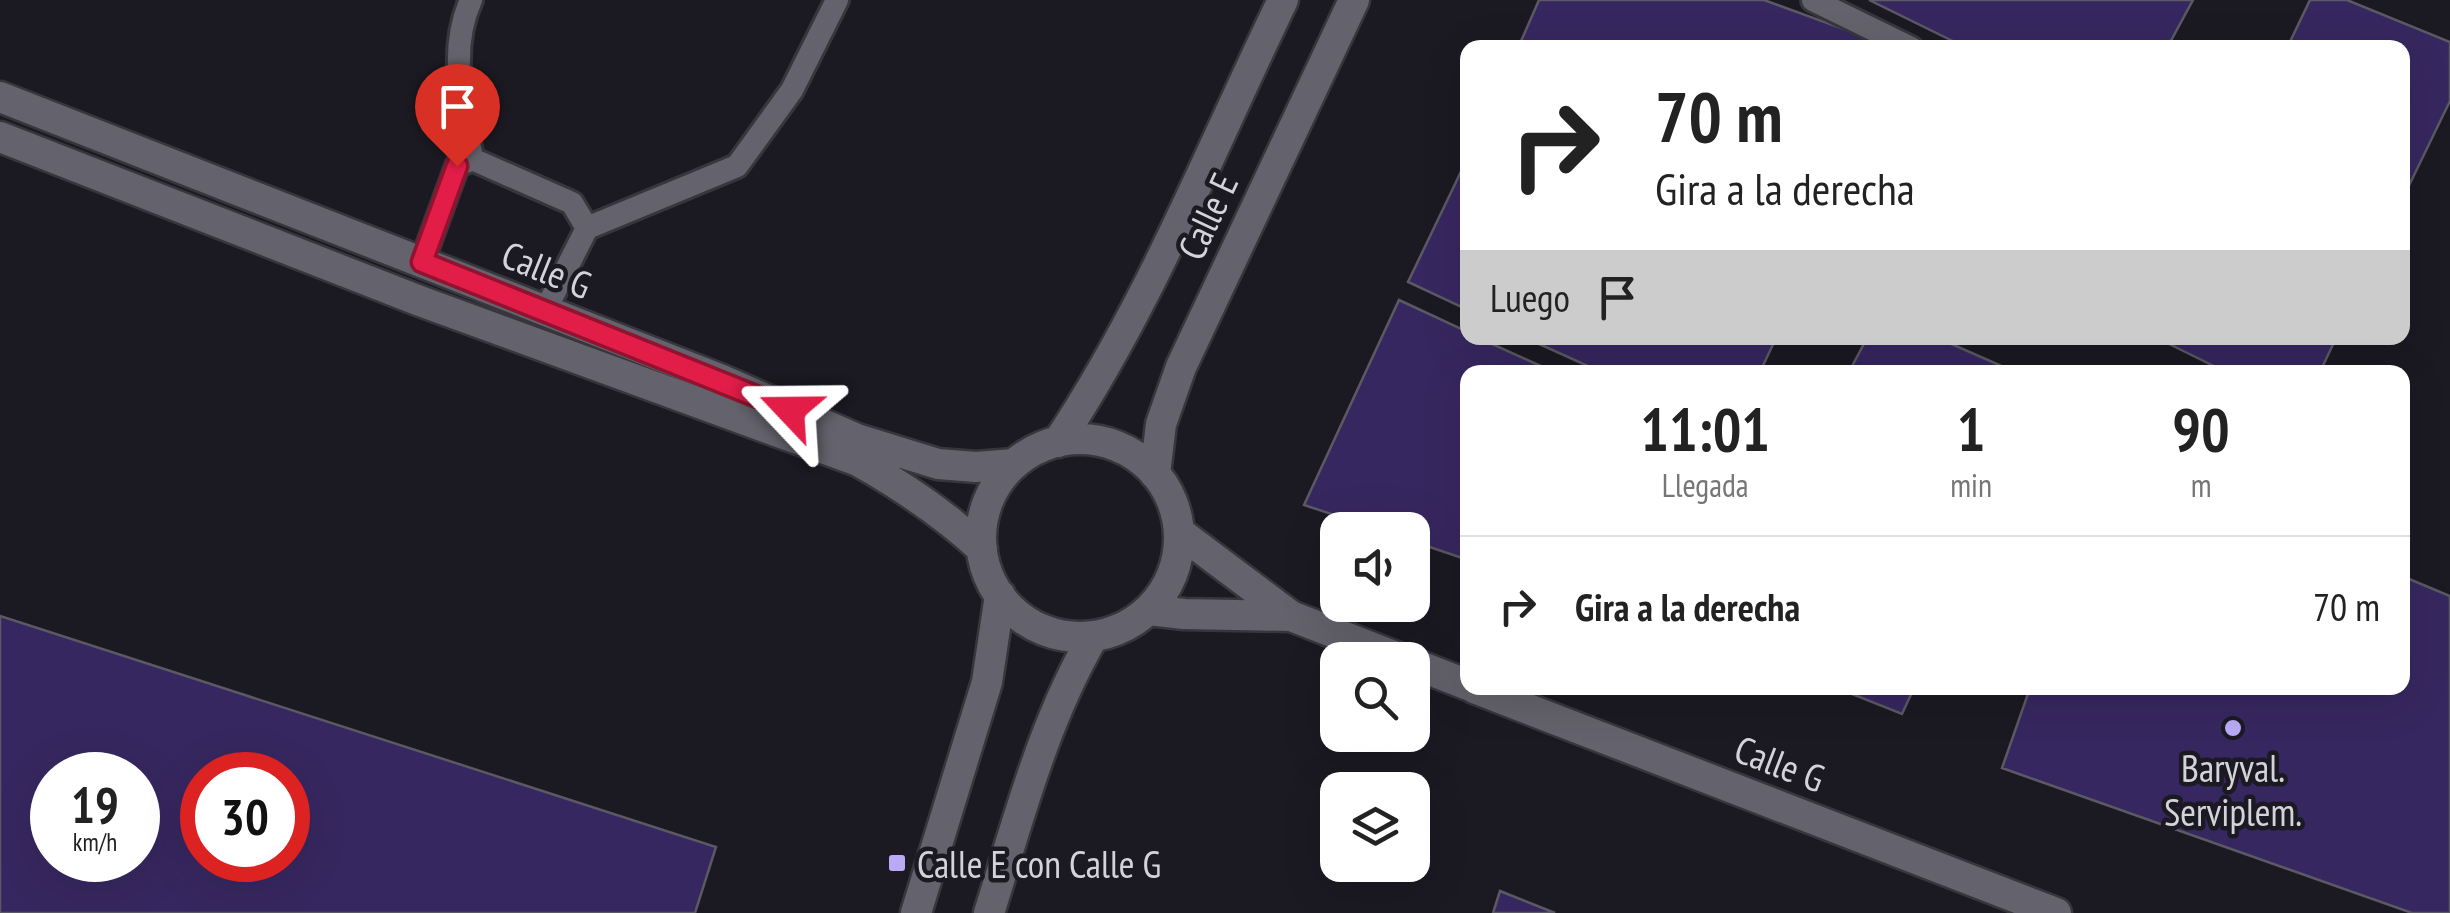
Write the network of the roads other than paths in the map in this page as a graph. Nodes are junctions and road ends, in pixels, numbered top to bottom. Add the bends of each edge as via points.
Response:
1 (471, 0) edge
2 (836, 0) edge
3 (1283, 0) edge
4 (1354, 0) edge
5 (1813, 0) edge
6 (1896, 40) edge
7 (0, 97) edge
8 (0, 138) edge
9 (472, 159) junction
10 (587, 228) junction
11 (422, 262) junction
12 (544, 311) junction
13 (1058, 442) junction
14 (1014, 464) junction
15 (1155, 474) junction
16 (1179, 532) junction
17 (982, 550) junction
18 (1000, 596) junction
19 (1149, 610) junction
20 (1291, 616) junction
21 (1093, 637) junction
22 (1358, 642) edge
23 (1430, 671) edge
24 (1460, 682) edge
25 (1492, 695) edge
26 (916, 913) edge
27 (990, 913) edge
28 (2056, 913) edge

1 - 9 lane via 457,72
2 - 10 lane via 792,90 737,166
3 - 13 street, Calle E via 1117,348
4 - 15 street, Calle E via 1181,366 1161,424
5 - 6 lane
7 - 11 street, Calle G
8 - 17 street, Calle G via 858,461 908,488
9 - 10 lane via 572,203
9 - 11 lane via 457,166
10 - 12 lane
11 - 12 street, Calle G
12 - 14 street, Calle G via 904,456 976,467
13 - 14 street
13 - 15 street via 1111,444
14 - 17 street via 988,502
15 - 16 street via 1176,511
16 - 19 street via 1173,574
16 - 20 street
17 - 18 street
18 - 21 street via 1040,630
18 - 26 street via 987,682
19 - 20 street
19 - 21 street
20 - 22 street
21 - 27 street via 1045,732
23 - 24 street
25 - 28 street, Calle G

